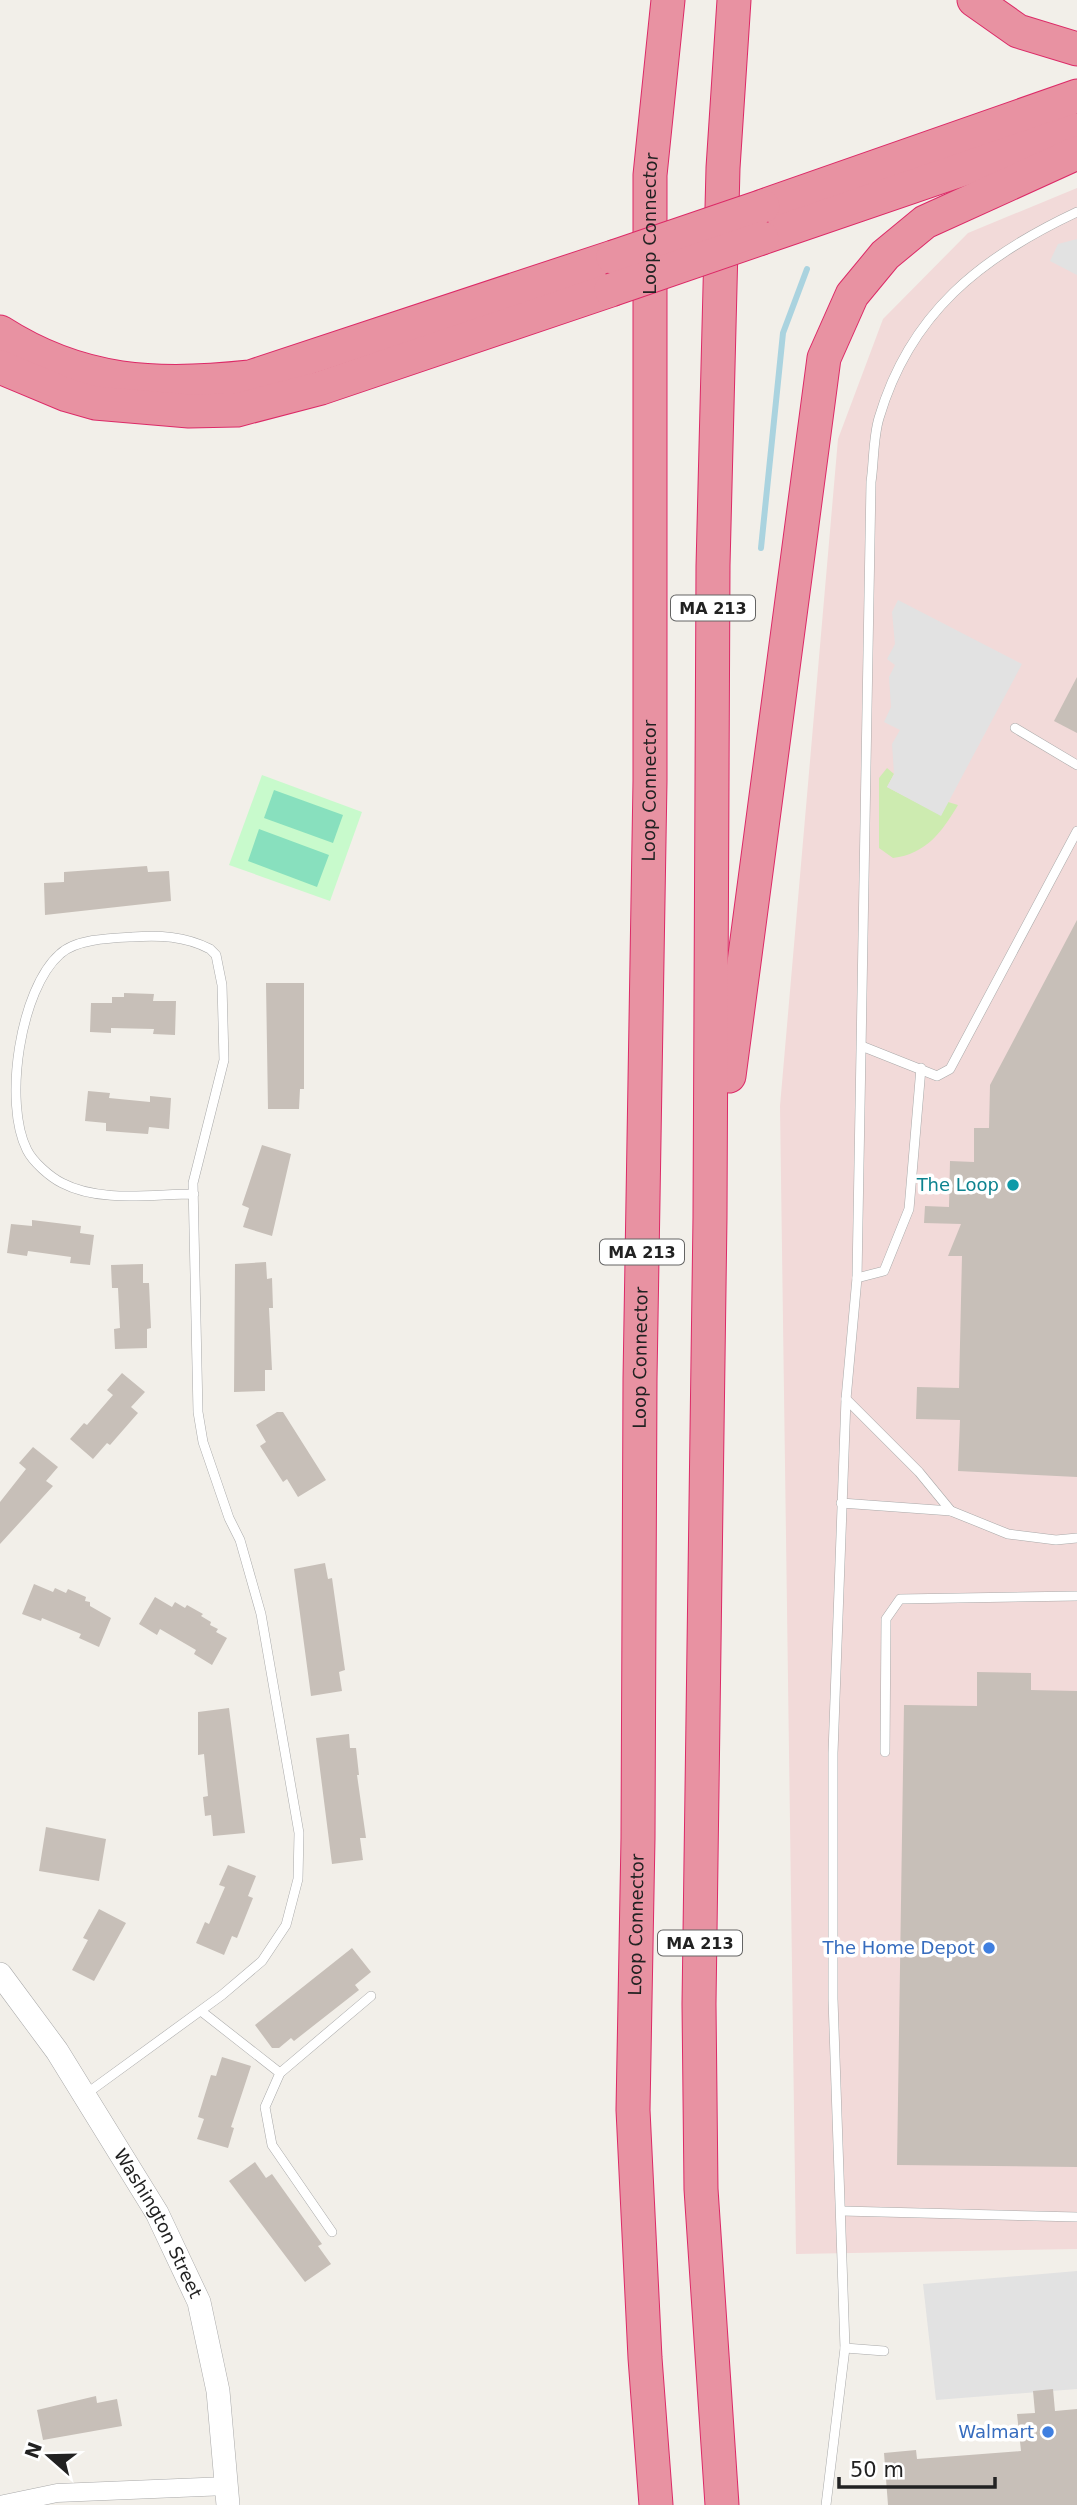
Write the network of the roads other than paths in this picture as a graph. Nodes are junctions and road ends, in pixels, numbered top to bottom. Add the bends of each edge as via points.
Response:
1 (655, 0) edge
2 (668, 0) edge
3 (734, 0) edge
4 (974, 0) edge
5 (1077, 49) edge
6 (657, 96) junction
7 (1077, 96) edge
8 (1077, 130) edge
9 (1077, 153) edge
10 (1077, 212) edge
11 (0, 332) edge
12 (0, 367) edge
13 (1015, 728) dead end
14 (1077, 765) edge
15 (1077, 831) edge
16 (864, 1047) junction
17 (921, 1068) junction
18 (194, 1195) junction
19 (710, 1217) junction
20 (858, 1278) junction
21 (845, 1399) junction
22 (841, 1503) junction
23 (951, 1511) junction
24 (1077, 1538) edge
25 (1077, 1596) edge
26 (885, 1752) dead end
27 (0, 1974) edge
28 (371, 1996) dead end
29 (201, 2011) junction
30 (279, 2073) junction
31 (84, 2095) junction
32 (842, 2211) junction
33 (1077, 2217) edge
34 (332, 2232) dead end
35 (845, 2348) junction
36 (884, 2351) dead end
37 (228, 2496) edge
38 (0, 2504) edge
39 (656, 2505) edge
40 (722, 2505) edge
41 (826, 2505) edge

1 - 6 highway
2 - 6 highway, Loop Connector / MA 213
3 - 19 highway, MA 213 via 723,168 713,566
4 - 5 highway via 1018,31
6 - 39 highway, Loop Connector / MA 213 via 650,175 650,768 633,2110
7 - 11 highway, bridge via 250,377 153,383 108,375 48,360
8 - 12 highway, bridge via 321,388 237,410 95,403
9 - 19 highway via 925,222 885,255 852,295 824,358
10 - 16 lane via 975,271 933,311 902,357 878,420 868,542
13 - 14 lane
15 - 17 lane via 950,1069 937,1076
16 - 17 lane
16 - 20 lane
17 - 20 lane via 909,1209 884,1271
18 - 18 lane via 197,1157 224,1060 222,985 216,955 198,943 156,936 108,939 61,952 25,1011 16,1101 28,1152 61,1183 84,1191
18 - 29 lane via 200,1422 261,1614 300,1854 294,1901 276,1944 246,1978
19 - 40 highway, MA 213 via 699,2004 701,2189
20 - 21 lane
21 - 22 lane
21 - 23 lane via 919,1472
22 - 23 lane
22 - 32 lane via 833,1945
23 - 24 lane via 1008,1534
25 - 26 lane via 900,1599 886,1619
27 - 31 street, Washington Street
28 - 30 lane
29 - 30 lane
29 - 31 lane
30 - 34 lane via 265,2107 272,2145
31 - 37 street, Washington Street via 157,2213 199,2302 218,2391
32 - 33 lane
32 - 35 lane
35 - 36 lane
35 - 41 lane
37 - 38 street via 57,2493

